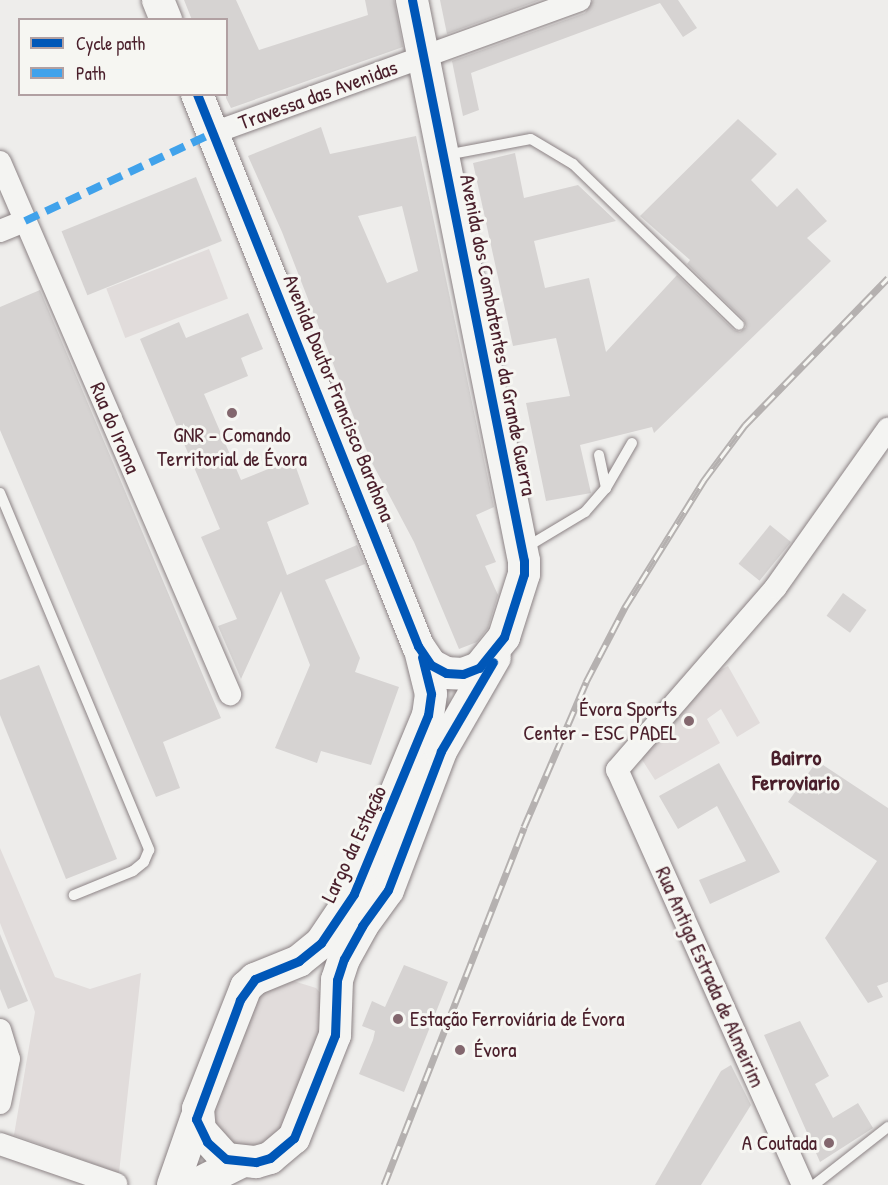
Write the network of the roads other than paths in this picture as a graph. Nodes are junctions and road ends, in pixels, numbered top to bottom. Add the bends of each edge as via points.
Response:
1 (158, 0) edge
2 (412, 0) edge
3 (580, 0) edge
4 (165, 18) edge
5 (423, 57) junction
6 (198, 96) edge
7 (213, 133) junction
8 (443, 155) junction
9 (0, 162) edge
10 (25, 221) junction
11 (0, 231) edge
12 (739, 325) dead end
13 (888, 429) edge
14 (632, 443) dead end
15 (599, 454) dead end
16 (606, 488) junction
17 (0, 493) edge
18 (522, 549) junction
19 (504, 637) junction
20 (418, 646) junction
21 (479, 668) joint
22 (230, 694) dead end
23 (74, 895) dead end
24 (270, 973) junction
25 (337, 1022) junction
26 (0, 1030) edge
27 (0, 1103) edge
28 (196, 1119) junction
29 (888, 1127) edge
30 (0, 1144) edge
31 (241, 1162) junction
32 (117, 1184) edge
33 (173, 1185) edge
34 (195, 1185) edge
35 (803, 1185) edge
36 (814, 1185) edge

1 - 4 street
2 - 5 street, Avenida dos Combatentes da Grande Guerra
3 - 5 street, Travessa das Avenidas
5 - 7 street, Travessa das Avenidas
5 - 8 street, Avenida dos Combatentes da Grande Guerra
6 - 7 street, Avenida Doutor Francisco Barahona
7 - 20 street, Avenida Doutor Francisco Barahona
8 - 12 lane via 531,139 573,164
8 - 18 street, Avenida dos Combatentes da Grande Guerra
9 - 10 street, Rua do Iroma
10 - 11 street
10 - 22 street, Rua do Iroma
13 - 35 street, Rua Antiga Estrada de Almeirim via 776,587 617,770
14 - 16 lane
15 - 16 lane
16 - 18 lane via 585,512
17 - 23 lane via 149,850 144,862 133,871
18 - 19 street, Avenida dos Combatentes da Grande Guerra via 524,574
19 - 21 street, Avenida dos Combatentes da Grande Guerra
19 - 25 street, Largo da Estação via 441,750 388,890 345,960 337,980
20 - 21 street, Avenida Doutor Francisco Barahona via 430,665 446,673 464,674
20 - 24 street, Largo da Estação via 431,694 428,715 375,849 331,930 299,961
24 - 25 street via 305,975 322,984 330,993
24 - 28 street, Largo da Estação via 246,987
25 - 31 street, Largo da Estação via 294,1138 270,1158
26 - 27 street via 9,1059
28 - 31 street via 219,1155
28 - 33 street, Largo da Estação
29 - 36 lane
30 - 32 street
31 - 34 street, Largo da Estação

